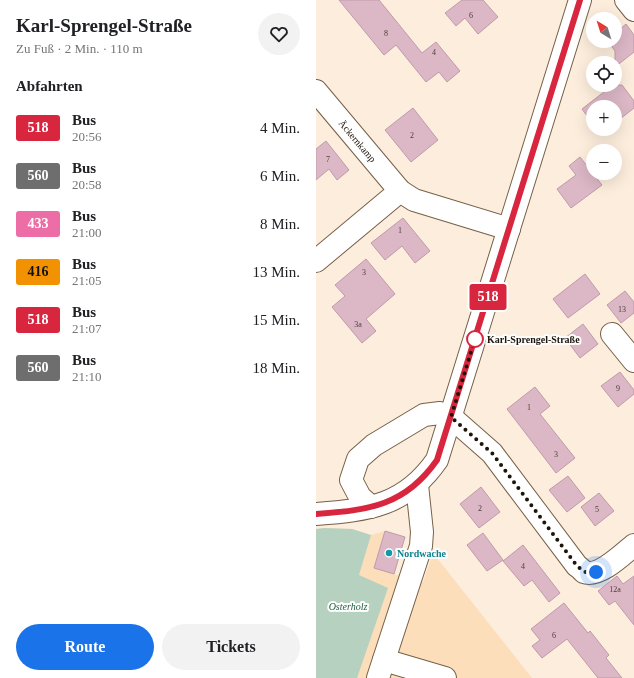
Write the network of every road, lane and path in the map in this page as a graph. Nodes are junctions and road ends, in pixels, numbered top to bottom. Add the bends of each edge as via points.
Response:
1 (580, 0) edge
2 (626, 0) edge
3 (634, 10) edge
4 (316, 91) edge
5 (400, 191) junction
6 (509, 229) junction
7 (316, 261) edge
8 (612, 334) dead end
9 (634, 360) edge
10 (451, 417) junction
11 (416, 486) junction
12 (371, 507) junction
13 (317, 514) edge
14 (634, 545) edge
15 (381, 669) edge
16 (445, 678) edge

1 - 6 street
2 - 3 street
4 - 5 street, Äckernkamp
5 - 6 street, Äckernkamp via 414,200
5 - 7 street
6 - 10 street
8 - 9 street
10 - 11 street via 437,460
10 - 12 street via 440,413 424,415 374,445 358,459 351,480 360,497
10 - 14 street via 492,453 577,566 585,572 596,572 608,566
11 - 12 street via 398,498
11 - 15 street via 422,532 421,546
12 - 13 street
15 - 16 street

